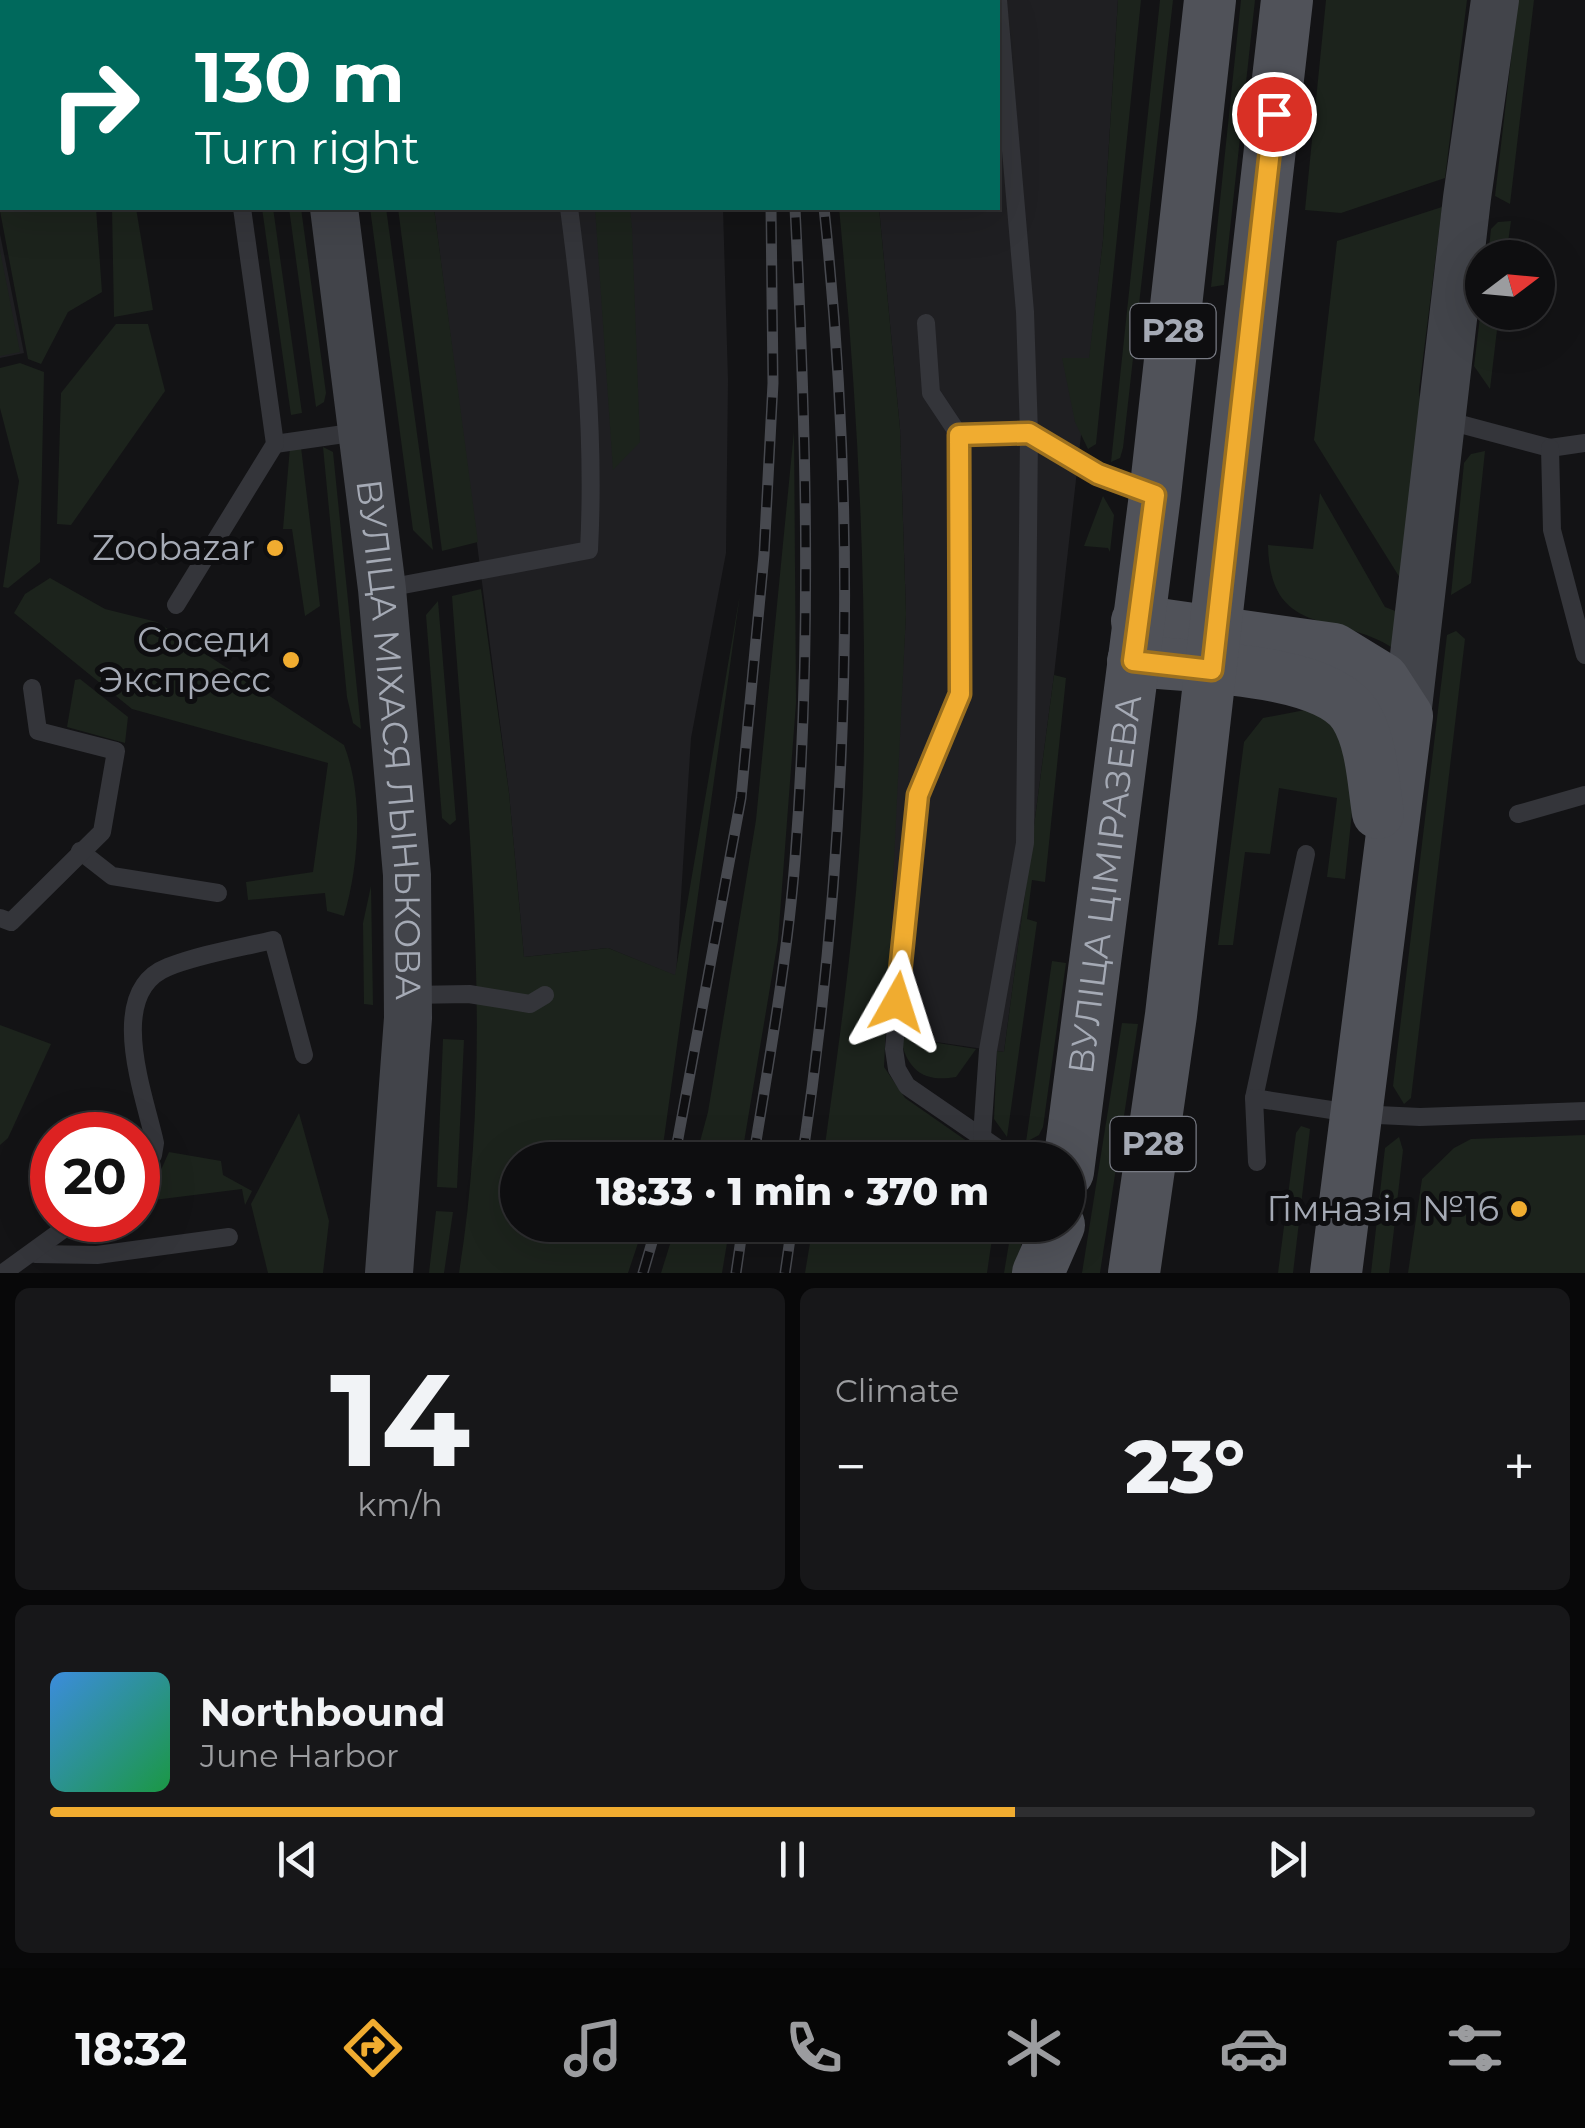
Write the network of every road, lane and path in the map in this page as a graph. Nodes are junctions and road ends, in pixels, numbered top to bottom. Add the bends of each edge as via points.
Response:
1 (1210, 0) edge
2 (1287, 0) edge
3 (1495, 0) edge
4 (1000, 23) edge
5 (242, 210) edge
6 (334, 210) edge
7 (569, 210) edge
8 (926, 323) dead end
9 (1444, 420) junction
10 (363, 431) junction
11 (1029, 433) junction
12 (959, 435) junction
13 (1585, 443) edge
14 (275, 444) junction
15 (1550, 448) junction
16 (1155, 495) junction
17 (382, 589) junction
18 (176, 605) dead end
19 (1135, 641) junction
20 (1214, 650) junction
21 (1585, 655) edge
22 (32, 688) dead end
23 (1408, 716) junction
24 (1585, 795) edge
25 (1518, 814) dead end
26 (80, 851) junction
27 (1306, 854) dead end
28 (1386, 864) junction
29 (218, 892) dead end
30 (0, 918) edge
31 (408, 995) junction
32 (545, 995) dead end
33 (304, 1054) dead end
34 (1254, 1098) junction
35 (1585, 1111) edge
36 (149, 1112) edge
37 (1357, 1114) junction
38 (982, 1136) junction
39 (990, 1142) edge
40 (1072, 1142) edge
41 (1257, 1162) dead end
42 (229, 1236) dead end
43 (49, 1242) edge
44 (1052, 1242) edge
45 (1057, 1242) edge
46 (34, 1254) junction
47 (3, 1273) edge
48 (389, 1273) edge
49 (1038, 1273) edge
50 (1052, 1273) edge
51 (1134, 1273) edge
52 (1336, 1273) edge

1 - 16 main road, ВУЛІЦА ЦІМІРАЗЕВА / Р28
2 - 20 main road, Р28
3 - 9 street
4 - 11 lane
5 - 14 lane
6 - 10 street, ВУЛІЦА МІХАСЯ ЛЫНЬКОВА
7 - 17 lane via 588,384 589,550
8 - 12 lane via 932,393
9 - 15 lane
9 - 23 street
10 - 14 lane
10 - 17 street, ВУЛІЦА МІХАСЯ ЛЫНЬКОВА
11 - 12 lane
11 - 16 lane via 1098,474
11 - 38 lane via 1025,843 988,1050
12 - 38 lane via 960,694 918,795 893,1036 897,1069 908,1086
13 - 15 lane
14 - 18 lane
15 - 21 lane via 1552,530
16 - 19 main road, ВУЛІЦА ЦІМІРАЗЕВА / Р28
17 - 31 street, ВУЛІЦА МІХАСЯ ЛЫНЬКОВА via 400,770
19 - 20 main road
19 - 40 main road, ВУЛІЦА ЦІМІРАЗЕВА / Р28
20 - 23 main road via 1304,642 1359,660 1384,679
20 - 28 main road via 1339,697 1355,715 1368,750
20 - 51 main road, Р28
22 - 26 lane via 38,731 116,751 102,832
23 - 28 main road
24 - 25 lane
26 - 29 lane via 112,876
26 - 30 lane via 11,922
27 - 34 lane
28 - 37 main road
31 - 32 lane via 469,994 530,1004
31 - 48 street, ВУЛІЦА МІХАСЯ ЛЫНЬКОВА
33 - 36 lane via 273,940 164,968 142,990 131,1018
34 - 37 lane
34 - 41 lane
35 - 37 lane
37 - 52 main road
38 - 39 lane
42 - 46 lane via 97,1255
43 - 46 lane
44 - 49 main road
45 - 50 main road
46 - 47 lane

